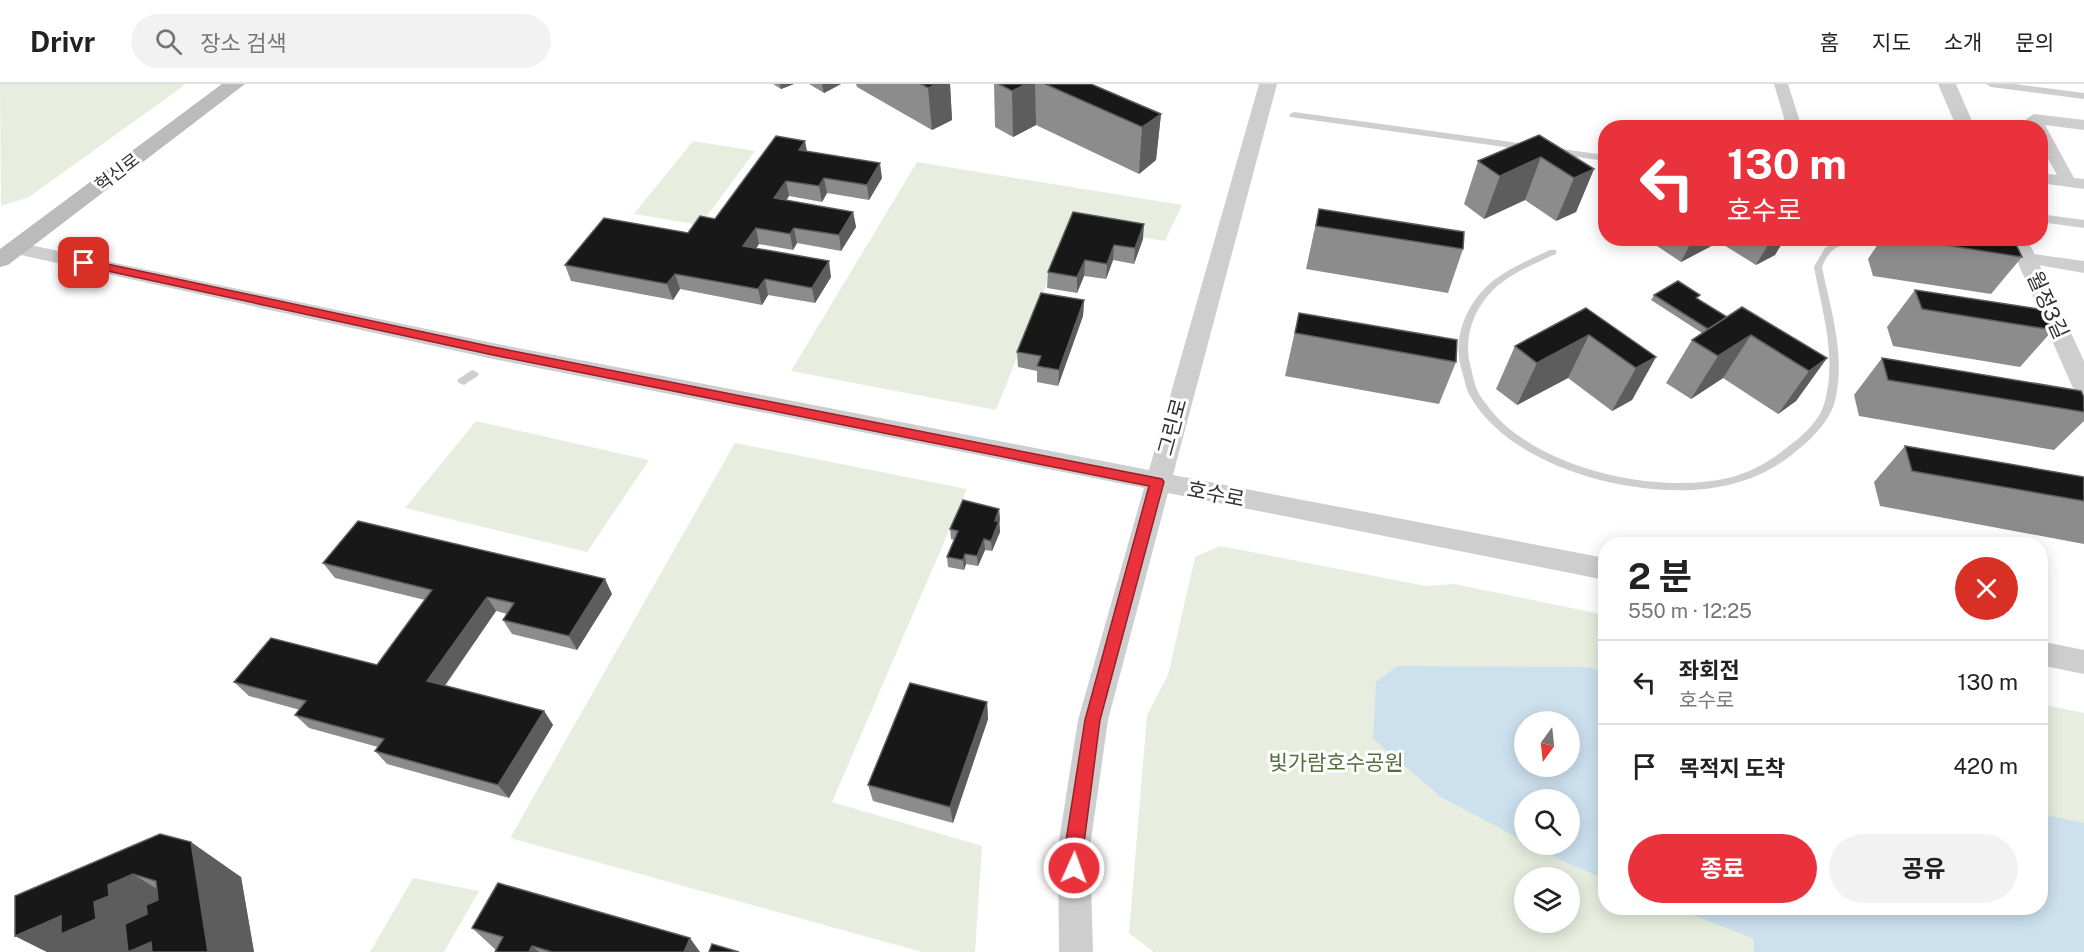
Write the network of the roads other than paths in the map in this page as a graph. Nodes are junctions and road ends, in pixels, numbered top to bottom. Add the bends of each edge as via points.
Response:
1 (235, 84) edge
2 (1268, 84) edge
3 (1781, 84) edge
4 (1947, 84) edge
5 (1991, 84) edge
6 (2084, 96) edge
7 (1294, 116) dead end
8 (1792, 120) edge
9 (1963, 120) edge
10 (2035, 120) edge
11 (2084, 125) edge
12 (2048, 140) edge
13 (1598, 157) edge
14 (2048, 179) edge
15 (2076, 183) edge
16 (2048, 219) edge
17 (2084, 224) edge
18 (1832, 246) edge
19 (4, 249) edge
20 (2019, 251) edge
21 (1552, 252) dead end
22 (2084, 267) edge
23 (2084, 386) edge
24 (1157, 482) junction
25 (1598, 568) edge
26 (2048, 655) edge
27 (2084, 662) edge
28 (1076, 952) edge

1 - 19 main road, 혁신로
2 - 24 street, 그린로
3 - 8 street
4 - 9 street
5 - 6 street
7 - 13 street
10 - 11 street
12 - 15 street
14 - 15 street
16 - 17 street
18 - 21 lane via 1821,256 1818,267 1835,354 1829,403 1812,433 1776,462 1728,482 1694,486 1627,482 1554,461 1512,436 1472,393 1463,349 1469,315 1497,281
19 - 24 street, 호수로 via 493,351
20 - 22 street, 월정3길
20 - 23 street, 월정3길
24 - 25 street, 호수로
24 - 28 street, 그린로 via 1093,720 1074,847
26 - 27 street

